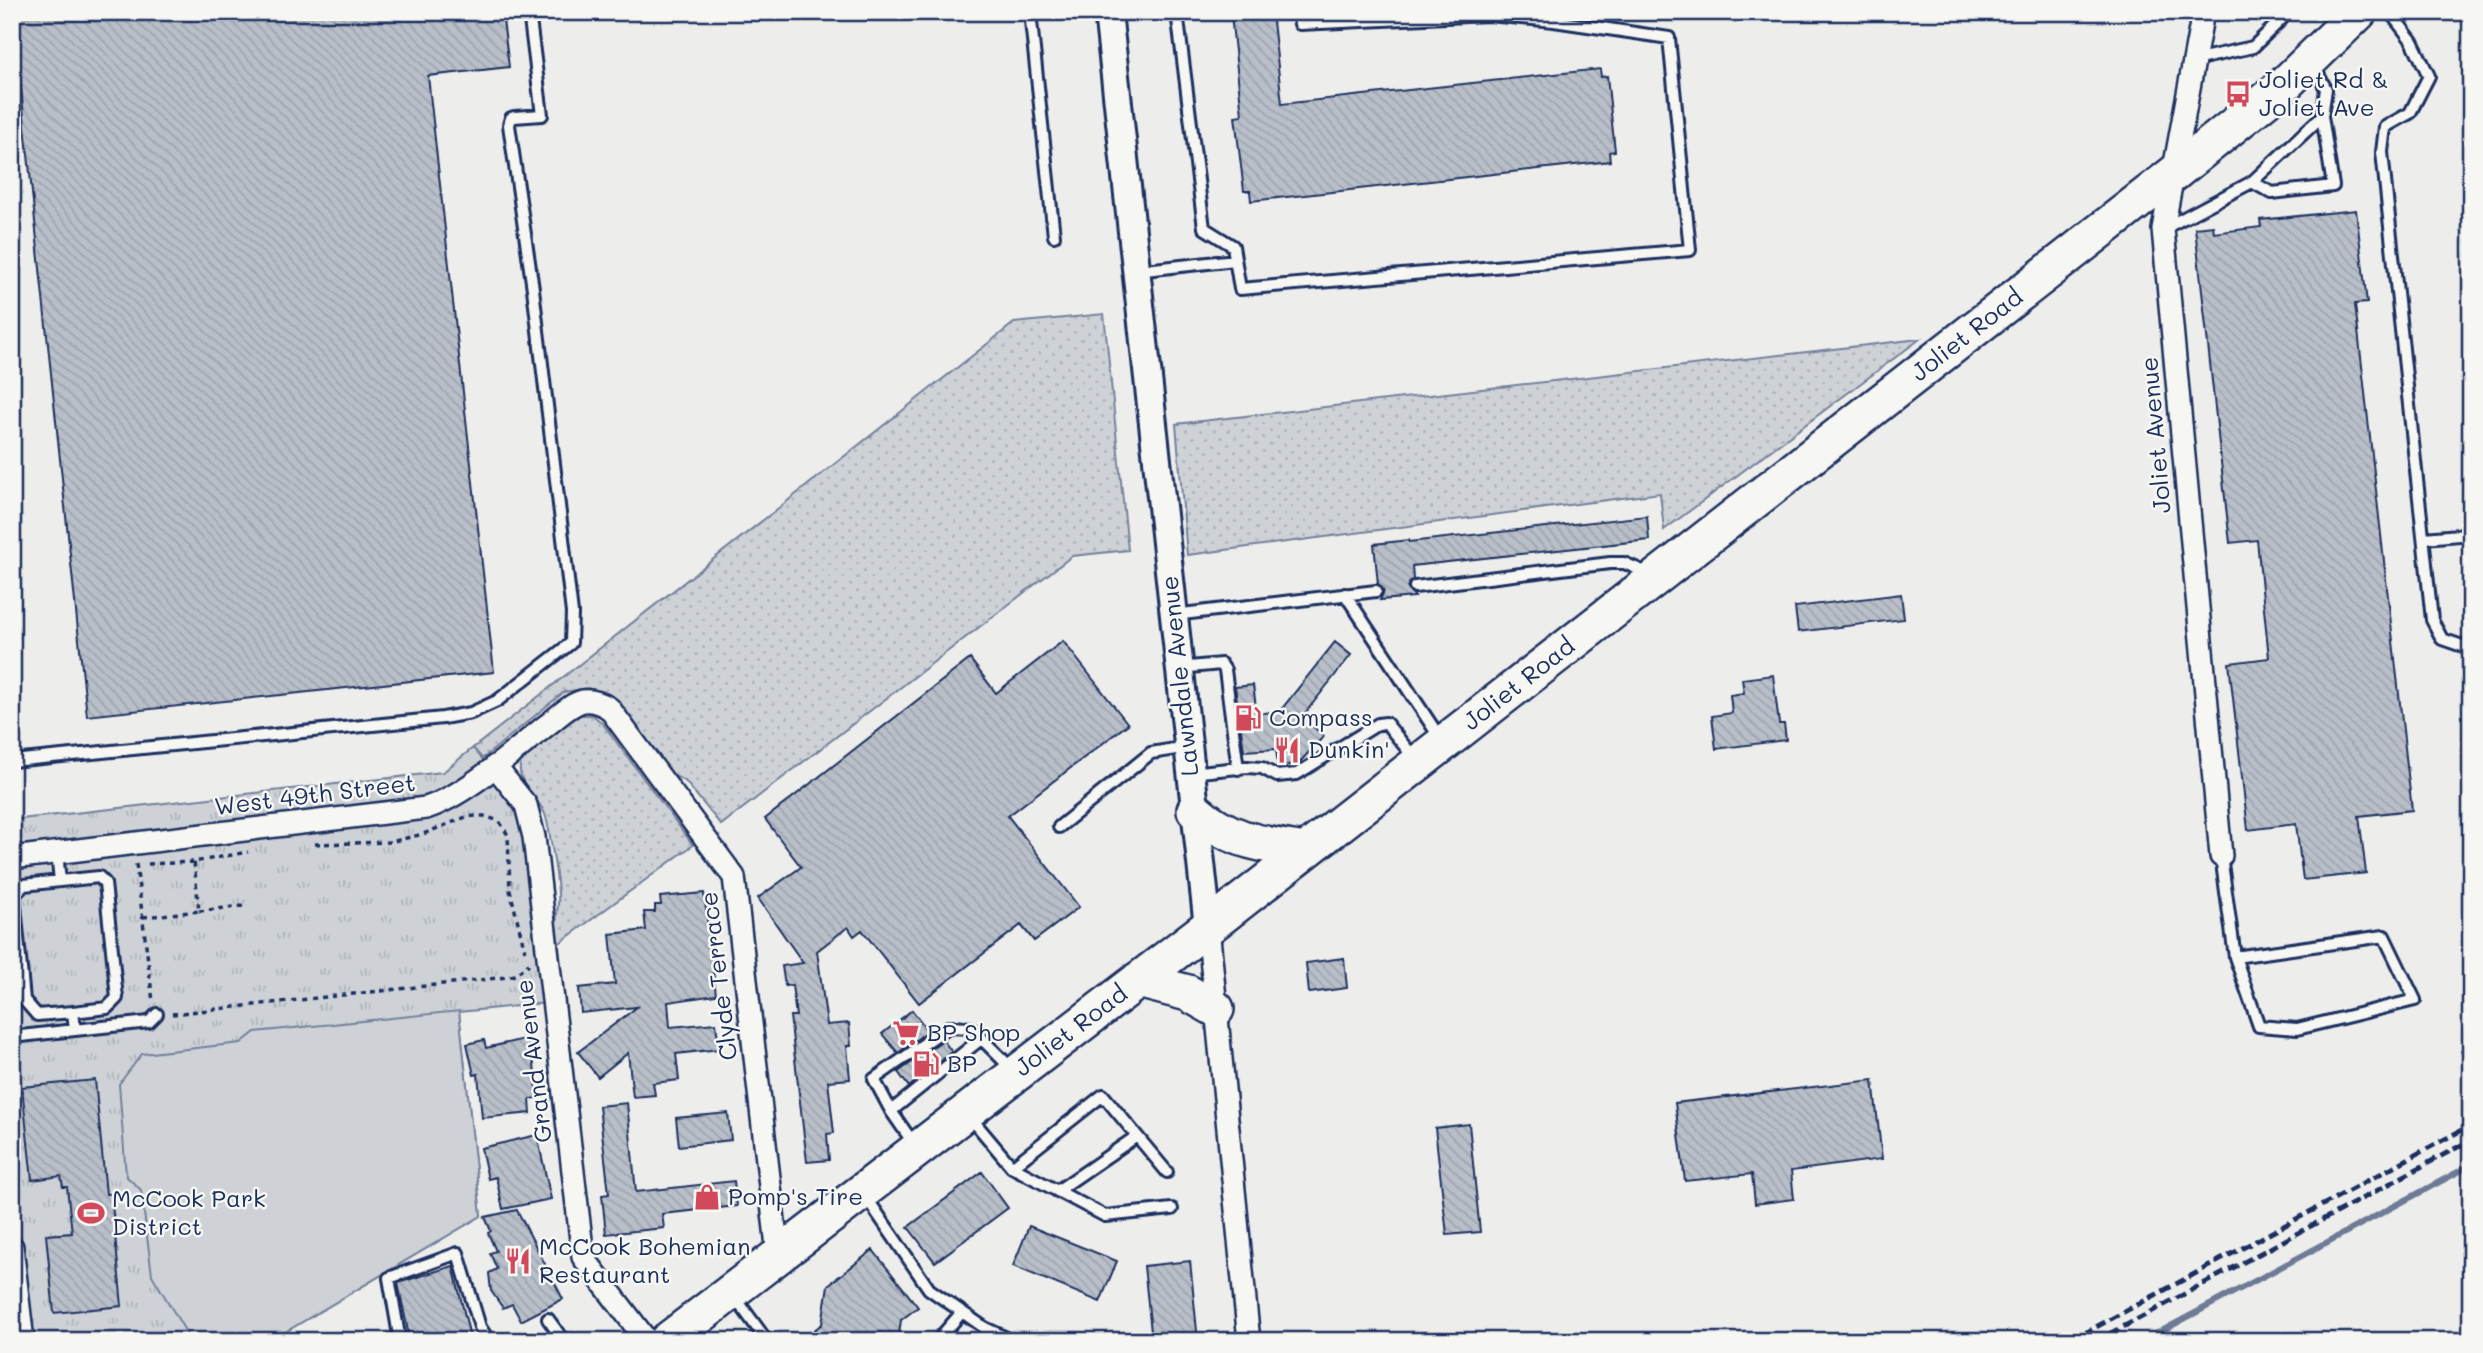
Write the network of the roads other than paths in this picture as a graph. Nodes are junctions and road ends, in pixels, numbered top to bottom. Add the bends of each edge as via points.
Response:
1 (529, 12) edge
2 (1030, 12) edge
3 (1108, 12) edge
4 (1177, 12) edge
5 (1298, 12) edge
6 (2203, 12) edge
7 (2289, 12) edge
8 (2359, 12) edge
9 (2390, 12) edge
10 (2310, 59) junction
11 (2194, 60) junction
12 (2322, 116) junction
13 (2172, 175) junction
14 (2252, 182) junction
15 (2163, 229) junction
16 (1054, 236) dead end
17 (1235, 260) junction
18 (1136, 271) junction
19 (2471, 534) edge
20 (2424, 538) junction
21 (1657, 577) junction
22 (1415, 587) dead end
23 (1376, 591) dead end
24 (1345, 594) junction
25 (1174, 615) junction
26 (2471, 649) edge
27 (1180, 668) junction
28 (591, 701) joint
29 (1431, 753) junction
30 (1190, 760) junction
31 (12, 761) edge
32 (495, 766) junction
33 (1238, 769) junction
34 (1195, 810) junction
35 (1059, 827) dead end
36 (1305, 851) junction
37 (57, 853) junction
38 (2221, 856) joint
39 (12, 858) edge
40 (60, 881) junction
41 (1208, 927) junction
42 (2235, 957) junction
43 (1138, 981) junction
44 (1216, 1009) junction
45 (73, 1012) junction
46 (157, 1014) road end
47 (75, 1030) junction
48 (12, 1037) edge
49 (982, 1038) junction
50 (1016, 1073) junction
51 (891, 1111) junction
52 (965, 1112) junction
53 (1137, 1136) junction
54 (917, 1149) junction
55 (1012, 1167) junction
56 (1167, 1172) dead end
57 (862, 1191) junction
58 (1057, 1191) junction
59 (1172, 1209) dead end
60 (12, 1247) edge
61 (778, 1255) junction
62 (731, 1291) junction
63 (962, 1312) junction
64 (548, 1319) dead end
65 (23, 1341) edge
66 (400, 1341) edge
67 (489, 1341) edge
68 (564, 1341) edge
69 (647, 1341) edge
70 (667, 1341) edge
71 (766, 1341) edge
72 (937, 1341) edge
73 (1013, 1341) edge
74 (1250, 1341) edge

1 - 31 lane via 542,115 514,117 509,125 569,586 571,643 497,701 443,719
2 - 16 lane
3 - 18 street, Lawndale Avenue
4 - 17 lane via 1204,228 1233,246
5 - 17 lane via 1300,24 1488,15 1669,38 1690,250 1240,289
6 - 11 street, Joliet Avenue
7 - 11 lane via 2253,47
8 - 10 main road, Joliet Road
9 - 20 lane via 2412,41 2428,76 2410,113 2385,127 2382,152
10 - 12 lane via 2326,89
10 - 13 main road, Joliet Road
11 - 13 street, Joliet Avenue
12 - 14 lane
12 - 14 lane via 2333,186 2272,193
13 - 15 street, Joliet Avenue
13 - 21 main road, Joliet Road
14 - 15 lane
15 - 38 street, Joliet Avenue
17 - 18 lane
18 - 25 street, Lawndale Avenue
19 - 20 lane
20 - 26 lane via 2432,620 2442,639
21 - 22 lane via 1624,563 1610,563
21 - 29 main road, Joliet Road
23 - 24 lane
24 - 25 lane
24 - 29 lane
25 - 27 street, Lawndale Avenue
27 - 30 street, Lawndale Avenue
27 - 33 lane via 1221,664 1225,670
28 - 32 street, West 49th Street via 573,705
28 - 61 street, Clyde Terrace via 609,708 734,877
29 - 33 lane via 1386,723 1297,774 1277,776 1262,768
29 - 36 main road, Joliet Road
30 - 33 lane
30 - 34 street, Lawndale Avenue
30 - 35 lane via 1151,753
32 - 37 street, West 49th Street via 448,799 426,808
32 - 69 street, Grand Avenue via 526,805 534,837 583,1257
34 - 36 main road via 1246,842
34 - 41 street, Lawndale Avenue
36 - 41 main road, Joliet Road
37 - 39 street, West 49th Street
37 - 40 lane
38 - 42 lane
40 - 45 lane via 99,877 105,883 116,985 117,998 107,1008
40 - 45 lane via 24,885 14,895 24,1000 37,1015
41 - 43 main road, Joliet Road
41 - 44 street, Lawndale Avenue
42 - 42 lane via 2384,936 2415,1000 2297,1029 2259,1026
43 - 44 main road via 1188,993
43 - 50 main road, Joliet Road
44 - 74 street, Lawndale Avenue
45 - 47 lane
46 - 47 lane via 149,1022
47 - 48 lane
49 - 50 lane
49 - 51 lane
49 - 51 lane via 971,1028 948,1027 874,1079
50 - 52 main road, Joliet Road
51 - 54 lane
52 - 54 main road, Joliet Road
52 - 55 lane
53 - 55 lane via 1103,1096
53 - 56 lane
53 - 58 lane
54 - 57 main road, Joliet Road
55 - 58 lane
57 - 61 main road, Joliet Road
57 - 63 lane via 929,1289
58 - 59 lane via 1105,1216
60 - 65 street
61 - 62 main road, Joliet Road
62 - 70 main road, Joliet Road
62 - 71 lane
63 - 72 lane
63 - 73 lane
64 - 68 lane
66 - 67 lane via 388,1278 458,1253 480,1327

